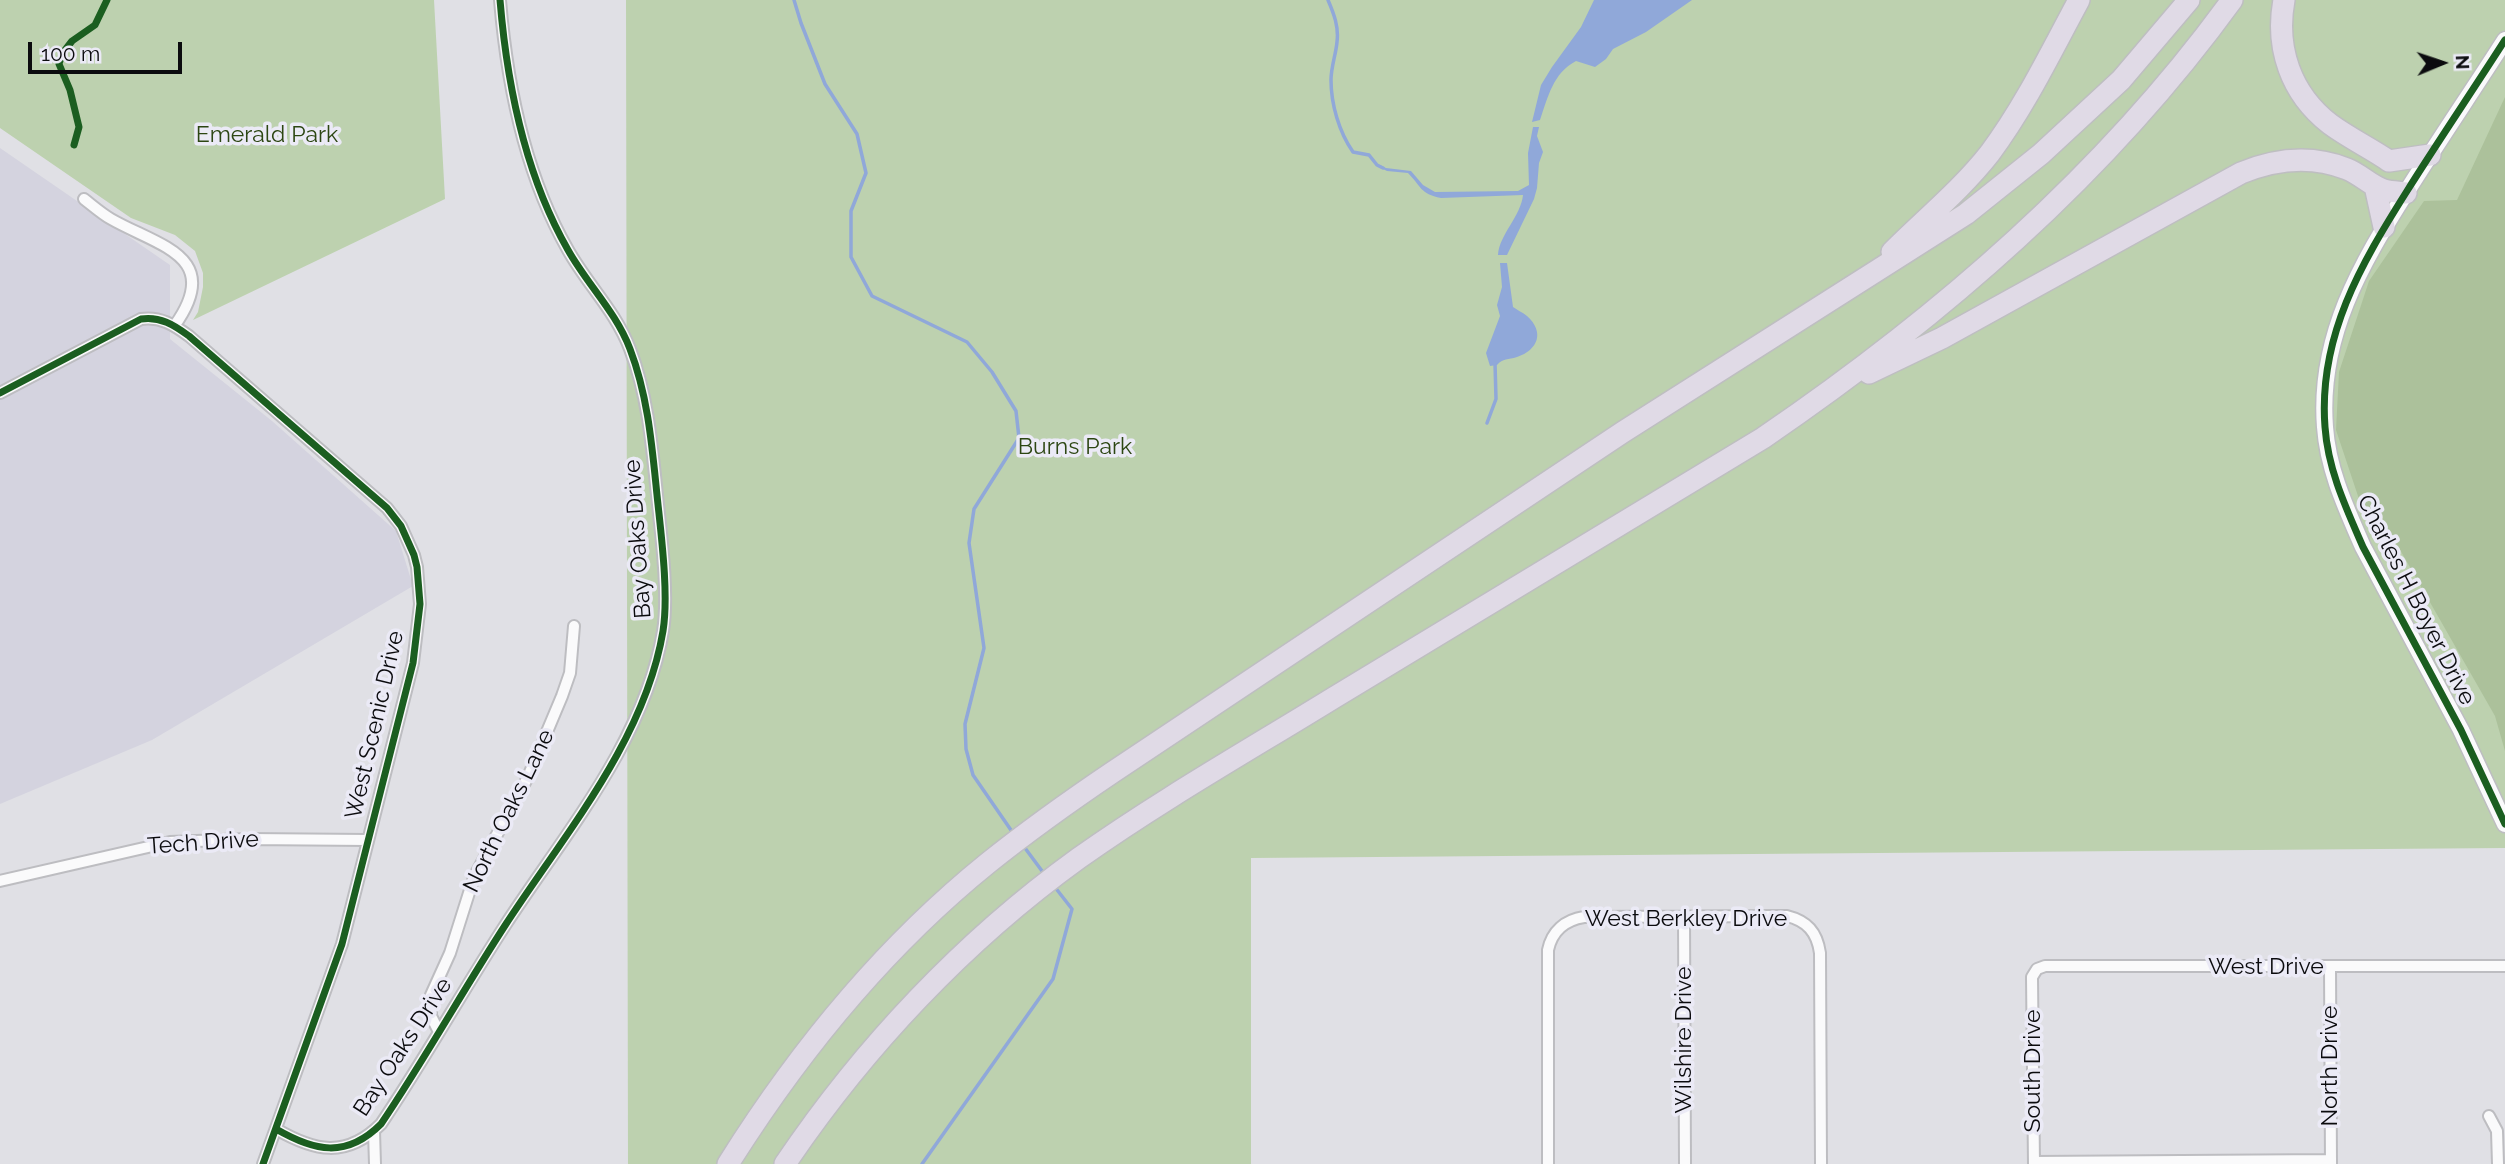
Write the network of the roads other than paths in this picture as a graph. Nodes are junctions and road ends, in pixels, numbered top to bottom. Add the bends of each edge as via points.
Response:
1 (500, 0) edge
2 (2079, 0) edge
3 (2189, 0) edge
4 (2232, 0) edge
5 (2284, 0) edge
6 (2505, 40) edge
7 (2430, 155) junction
8 (2389, 162) junction
9 (2375, 186) junction
10 (2409, 187) junction
11 (84, 200) dead end
12 (2384, 227) junction
13 (1867, 277) junction
14 (175, 325) junction
15 (0, 393) edge
16 (1829, 393) junction
17 (574, 626) dead end
18 (2505, 824) edge
19 (368, 840) junction
20 (0, 881) edge
21 (1684, 916) junction
22 (2505, 966) edge
23 (2330, 967) junction
24 (2032, 977) joint
25 (439, 1032) junction
26 (2489, 1116) dead end
27 (276, 1129) junction
28 (374, 1131) junction
29 (2331, 1162) edge
30 (2034, 1163) edge
31 (263, 1164) edge
32 (375, 1164) edge
33 (728, 1164) edge
34 (785, 1164) edge
35 (1548, 1164) edge
36 (1685, 1164) edge
37 (1821, 1164) edge
38 (2498, 1164) edge

1 - 25 street, Bay Oaks Drive via 518,116 536,178 569,252 625,337 640,381 660,527 665,615 653,671 606,774
2 - 13 highway via 2027,96 1989,153
3 - 13 highway via 2121,80 2041,154 1966,214
4 - 16 highway via 2124,131 2072,186 1970,281
5 - 8 highway via 2283,47 2299,91 2332,125
6 - 7 street, Charles H Boyer Drive
7 - 8 highway
7 - 10 street, Charles H Boyer Drive
8 - 10 highway
9 - 10 highway via 2387,191
9 - 12 highway
9 - 16 highway via 2346,169 2312,161 2255,167 1942,338
10 - 12 street, Charles H Boyer Drive
11 - 14 street via 184,260 190,274 190,297
12 - 18 street, Charles H Boyer Drive via 2350,290 2331,345 2324,401 2329,457 2363,547 2467,742
13 - 33 highway via 1623,432 1047,818 987,864 887,956 830,1020
14 - 15 street via 141,319
14 - 19 street, West Scenic Drive via 387,508 414,555 420,604 413,663
16 - 34 highway via 1077,860 988,930 895,1024
17 - 25 street, North Oaks Lane via 562,696 528,778 474,877 432,995 431,1016
19 - 20 street, Tech Drive via 170,842
19 - 27 street, West Scenic Drive via 332,977
21 - 35 street, West Berkley Drive via 1584,917 1567,922 1553,935 1548,950
21 - 36 street, Wilshire Drive
21 - 37 street, West Berkley Drive via 1787,916 1814,932 1820,953
22 - 23 street, West Drive
23 - 24 street, West Drive via 2058,965 2037,969
23 - 29 street, North Drive
24 - 30 street, South Drive
25 - 28 street, Bay Oaks Drive
26 - 38 street via 2497,1131
27 - 28 street, Bay Oaks Drive via 302,1144 326,1148 348,1145
27 - 31 street, West Scenic Drive
28 - 32 street, Bay Oaks Drive
29 - 30 street

